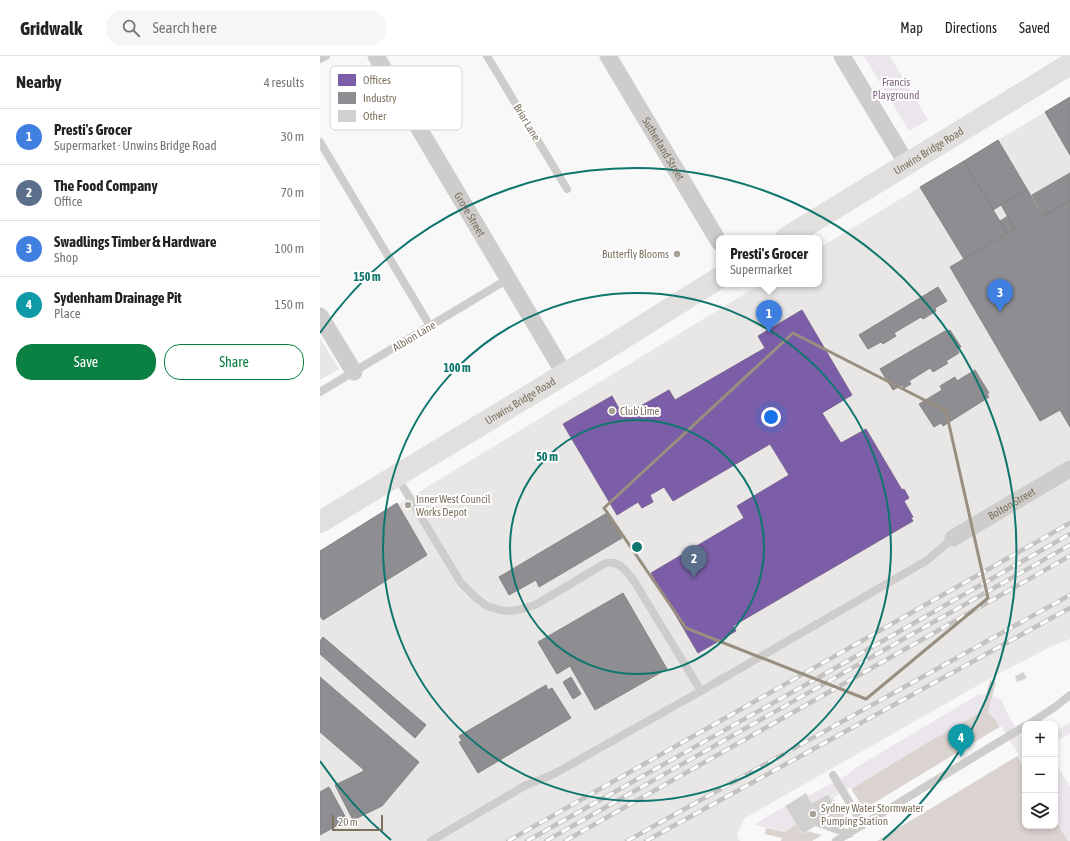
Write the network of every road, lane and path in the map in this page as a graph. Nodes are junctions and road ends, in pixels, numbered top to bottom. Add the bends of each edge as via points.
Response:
1 (326, 56) edge
2 (376, 56) edge
3 (487, 56) edge
4 (608, 56) edge
5 (842, 56) edge
6 (320, 59) edge
7 (1070, 64) edge
8 (382, 66) edge
9 (420, 130) edge
10 (320, 142) edge
11 (907, 164) junction
12 (567, 189) dead end
13 (791, 235) edge
14 (716, 237) edge
15 (508, 279) junction
16 (716, 280) edge
17 (320, 316) edge
18 (430, 326) junction
19 (354, 372) junction
20 (564, 373) junction
21 (320, 392) edge
22 (1070, 469) edge
23 (396, 476) junction
24 (320, 522) edge
25 (953, 538) joint
26 (701, 691) junction
27 (1070, 695) edge
28 (1034, 721) edge
29 (1022, 728) edge
30 (833, 775) dead end
31 (819, 823) dead end
32 (863, 825) junction
33 (849, 834) junction
34 (431, 841) edge
35 (836, 841) edge

1 - 6 lane
2 - 8 street, Grove Street
3 - 12 lane, Briar Lane
4 - 14 street, Sutherland Street
5 - 11 street
7 - 11 main road, Unwins Bridge Road
9 - 15 street, Grove Street
10 - 18 lane
11 - 13 main road, Unwins Bridge Road
15 - 18 lane, Albion Lane
15 - 20 street, Grove Street
16 - 20 main road, Unwins Bridge Road
17 - 19 street
18 - 19 lane, Albion Lane
19 - 21 lane, Albion Lane
20 - 23 main road, Unwins Bridge Road
22 - 25 street, Bolton Street
23 - 24 main road, Unwins Bridge Road
23 - 26 lane via 461,583 487,606 511,611 522,609 535,605 604,564 609,562 623,567
25 - 26 lane via 926,561
26 - 34 lane via 552,776 526,785
27 - 28 lane
29 - 32 lane
30 - 32 lane
31 - 33 lane
32 - 33 lane
33 - 35 lane

